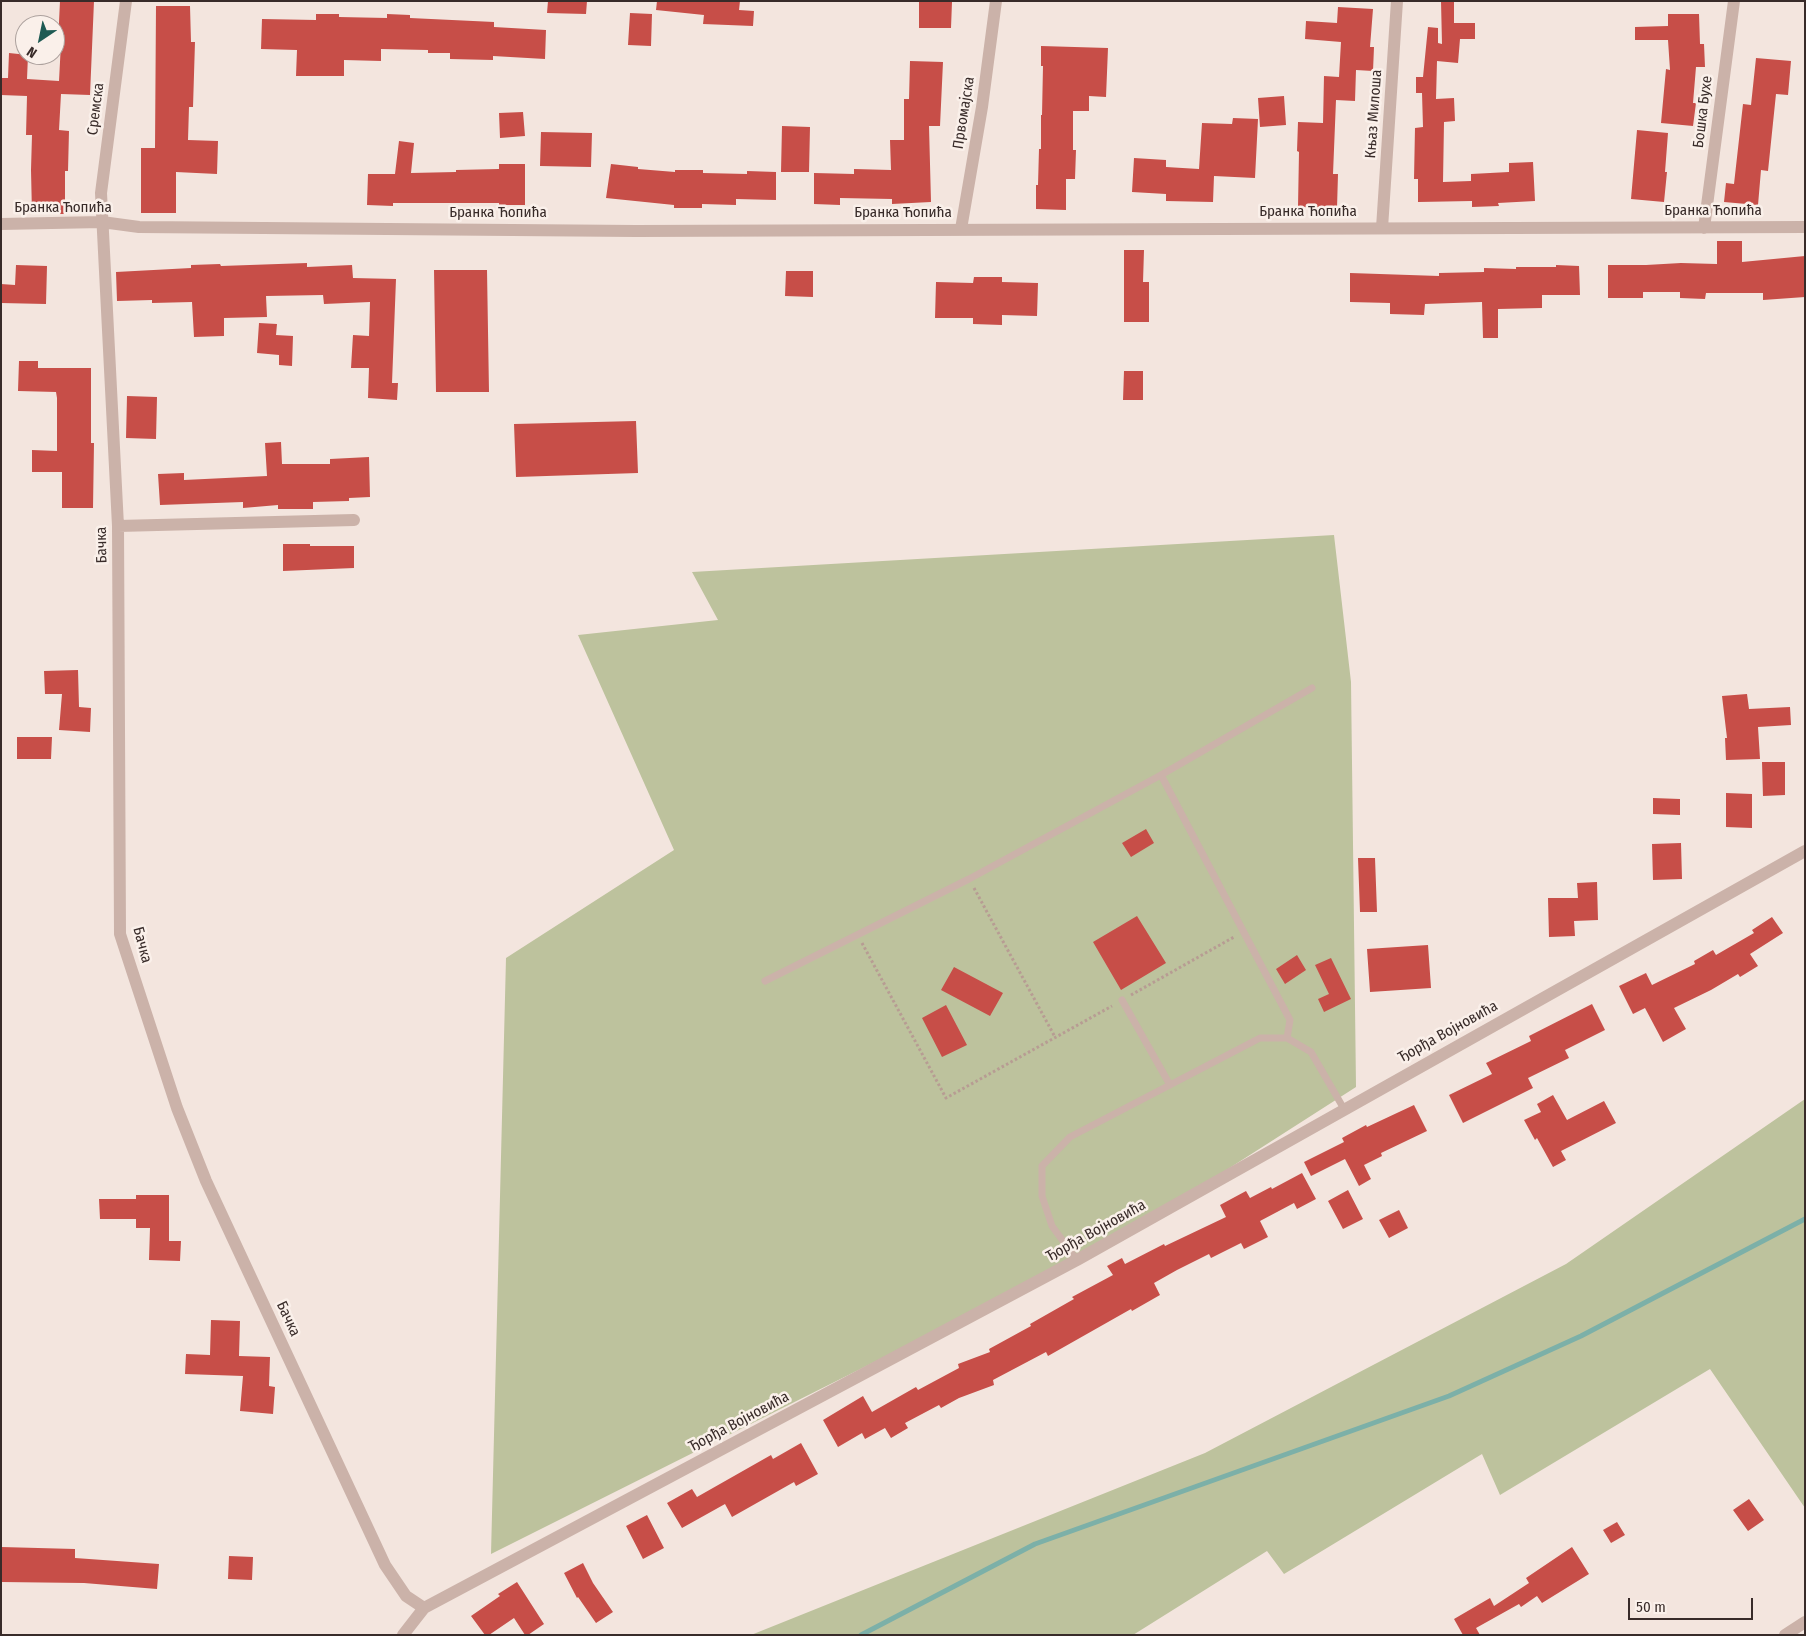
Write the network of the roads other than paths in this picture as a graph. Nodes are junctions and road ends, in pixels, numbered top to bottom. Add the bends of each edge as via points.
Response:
1 (126, 1) edge
2 (996, 1) edge
3 (1397, 1) edge
4 (1734, 1) edge
5 (102, 222) junction
6 (1, 224) edge
7 (1805, 227) edge
8 (1382, 228) junction
9 (1704, 228) junction
10 (961, 229) junction
11 (354, 520) dead end
12 (118, 526) junction
13 (1312, 688) dead end
14 (1160, 774) junction
15 (1805, 850) edge
16 (765, 981) dead end
17 (1122, 1000) road end
18 (1286, 1038) junction
19 (1170, 1085) junction
20 (1344, 1109) junction
21 (1077, 1260) junction
22 (424, 1608) junction
23 (1805, 1622) edge
24 (403, 1635) edge
25 (1785, 1635) edge

1 - 5 street, Сремска via 101,193
2 - 10 street, Првомајска
3 - 8 street, Књаз Милоша
4 - 9 street, Бошка Бухе
5 - 6 street, Бранка Ћопића
5 - 10 street, Бранка Ћопића via 139,227
5 - 12 street, Бачка
7 - 9 street, Бранка Ћопића
8 - 9 street, Бранка Ћопића
8 - 10 street, Бранка Ћопића
11 - 12 street
12 - 22 street, Бачка via 120,934 176,1108 206,1181 384,1565 406,1596
13 - 14 lane
14 - 16 lane via 969,879
14 - 18 lane via 1290,1020
15 - 20 street, Ђорђа Војновића
17 - 19 lane
18 - 19 lane via 1260,1038
18 - 20 lane via 1311,1052
19 - 21 lane via 1070,1137 1042,1166 1042,1196 1052,1226
20 - 21 street, Ђорђа Војновића
21 - 22 street, Ђорђа Војновића
22 - 24 street, Ђорђа Војновића
23 - 25 street

